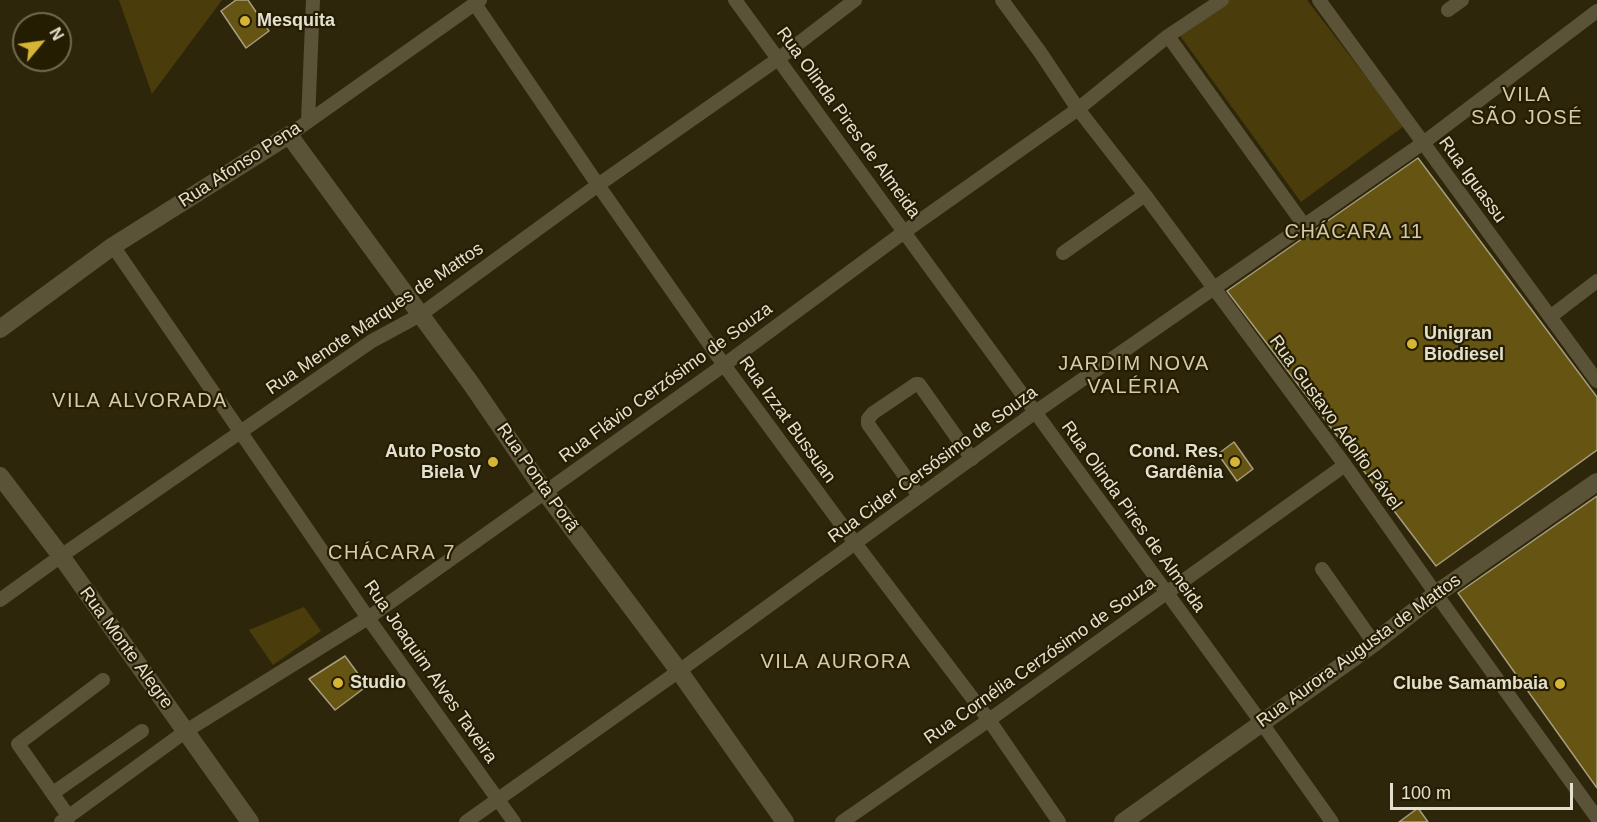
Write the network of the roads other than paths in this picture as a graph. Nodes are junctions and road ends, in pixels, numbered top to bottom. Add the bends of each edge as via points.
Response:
1 (313, 0) edge
2 (459, 0) edge
3 (735, 0) edge
4 (855, 0) edge
5 (1002, 0) edge
6 (1222, 0) edge
7 (1319, 0) edge
8 (1462, 0) edge
9 (478, 2) edge
10 (1448, 10) dead end
11 (1597, 11) edge
12 (458, 16) junction
13 (1167, 36) junction
14 (778, 59) junction
15 (1078, 109) junction
16 (308, 121) junction
17 (289, 135) junction
18 (1423, 143) junction
19 (598, 185) junction
20 (1145, 195) junction
21 (1304, 225) junction
22 (904, 232) junction
23 (113, 246) junction
24 (1063, 253) dead end
25 (1597, 281) edge
26 (1212, 288) junction
27 (420, 315) junction
28 (1550, 317) junction
29 (0, 329) edge
30 (724, 365) junction
31 (1597, 381) edge
32 (1034, 413) junction
33 (240, 432) junction
34 (972, 459) junction
35 (1345, 465) junction
36 (0, 476) edge
37 (1597, 482) edge
38 (545, 492) junction
39 (919, 496) junction
40 (855, 543) junction
41 (61, 556) junction
42 (1322, 569) dead end
43 (1167, 593) junction
44 (1436, 594) junction
45 (0, 600) edge
46 (368, 618) junction
47 (1374, 643) junction
48 (679, 671) junction
49 (103, 680) dead end
50 (989, 720) junction
51 (1261, 722) junction
52 (142, 731) dead end
53 (186, 731) junction
54 (53, 794) junction
55 (498, 800) junction
56 (1597, 818) edge
57 (65, 819) edge
58 (250, 822) edge
59 (466, 822) edge
60 (514, 822) edge
61 (785, 822) edge
62 (842, 822) edge
63 (1059, 822) edge
64 (1123, 822) edge
65 (1332, 822) edge

1 - 16 street
2 - 12 street
3 - 14 street, Rua Olinda Pires de Almeida
4 - 14 street, Rua Menote Marques de Mattos
5 - 15 street, Rua Gustavo Adolfo Pável
6 - 13 street, Rua Flávio Cerzósimo de Souza
7 - 18 street, Rua Iguassu
8 - 10 street
9 - 12 street, Rua Afonso Pena
9 - 19 street, Rua Izzat Bussuan
11 - 18 street, Rua Cider Cersósimo de Souza
12 - 16 street, Rua Afonso Pena
13 - 15 street, Rua Flávio Cerzósimo de Souza
13 - 21 street
14 - 19 street, Rua Menote Marques de Mattos
14 - 22 street, Rua Olinda Pires de Almeida
15 - 20 street, Rua Gustavo Adolfo Pável
15 - 22 street, Rua Flávio Cerzósimo de Souza
16 - 17 street, Rua Afonso Pena
17 - 23 street, Rua Afonso Pena
17 - 27 street, Rua Ponta Porã
18 - 21 street, Rua Cider Cersósimo de Souza
18 - 28 street, Rua Iguassu
19 - 27 street, Rua Menote Marques de Mattos
19 - 30 street, Rua Izzat Bussuan
20 - 24 street
20 - 26 street, Rua Gustavo Adolfo Pável
21 - 26 street, Rua Cider Cersósimo de Souza
22 - 30 street, Rua Flávio Cerzósimo de Souza
22 - 32 street, Rua Olinda Pires de Almeida
23 - 29 street, Rua Afonso Pena
23 - 33 street, Rua Joaquim Alves Taveira
25 - 28 street
26 - 32 street, Rua Cider Cersósimo de Souza
26 - 35 street, Rua Gustavo Adolfo Pável
27 - 33 street, Rua Menote Marques de Mattos via 372,341
27 - 38 street, Rua Ponta Porã
28 - 31 street, Rua Iguassu
30 - 38 street, Rua Flávio Cerzósimo de Souza
30 - 40 street, Rua Izzat Bussuan
32 - 34 street, Rua Cider Cersósimo de Souza
32 - 43 street, Rua Olinda Pires de Almeida
33 - 41 street, Rua Menote Marques de Mattos
33 - 46 street, Rua Joaquim Alves Taveira
34 - 39 street, Rua Cider Cersósimo de Souza
34 - 39 street via 920,384 873,413 868,424
35 - 43 street, Rua Cornélia Cerzósimo de Souza
35 - 44 street, Rua Gustavo Adolfo Pável
36 - 41 street, Rua Monte Alegre
37 - 44 street, Rua Aurora Augusta de Mattos
38 - 46 street, Rua Flávio Cerzósimo de Souza
38 - 48 street, Rua Ponta Porã
39 - 40 street, Rua Cider Cersósimo de Souza
40 - 48 street, Rua Cider Cersósimo de Souza
40 - 50 street, Rua Izzat Bussuan
41 - 45 street, Rua Menote Marques de Mattos
41 - 53 street, Rua Monte Alegre
42 - 47 street
43 - 50 street, Rua Cornélia Cerzósimo de Souza
43 - 51 street, Rua Olinda Pires de Almeida
44 - 47 street, Rua Aurora Augusta de Mattos
44 - 56 street, Rua Gustavo Adolfo Pável
46 - 53 street, Rua Flávio Cerzósimo de Souza
46 - 55 street, Rua Joaquim Alves Taveira
47 - 51 street, Rua Aurora Augusta de Mattos
48 - 55 street, Rua Cider Cersósimo de Souza
48 - 61 street, Rua Ponta Porã
49 - 54 street via 18,744
50 - 62 street, Rua Cornélia Cerzósimo de Souza
50 - 63 street, Rua Izzat Bussuan
51 - 64 street, Rua Aurora Augusta de Mattos
51 - 65 street, Rua Olinda Pires de Almeida
52 - 54 street
53 - 57 street, Rua Flávio Cerzósimo de Souza
53 - 58 street, Rua Monte Alegre
54 - 57 street
55 - 59 street, Rua Cider Cersósimo de Souza
55 - 60 street, Rua Joaquim Alves Taveira

